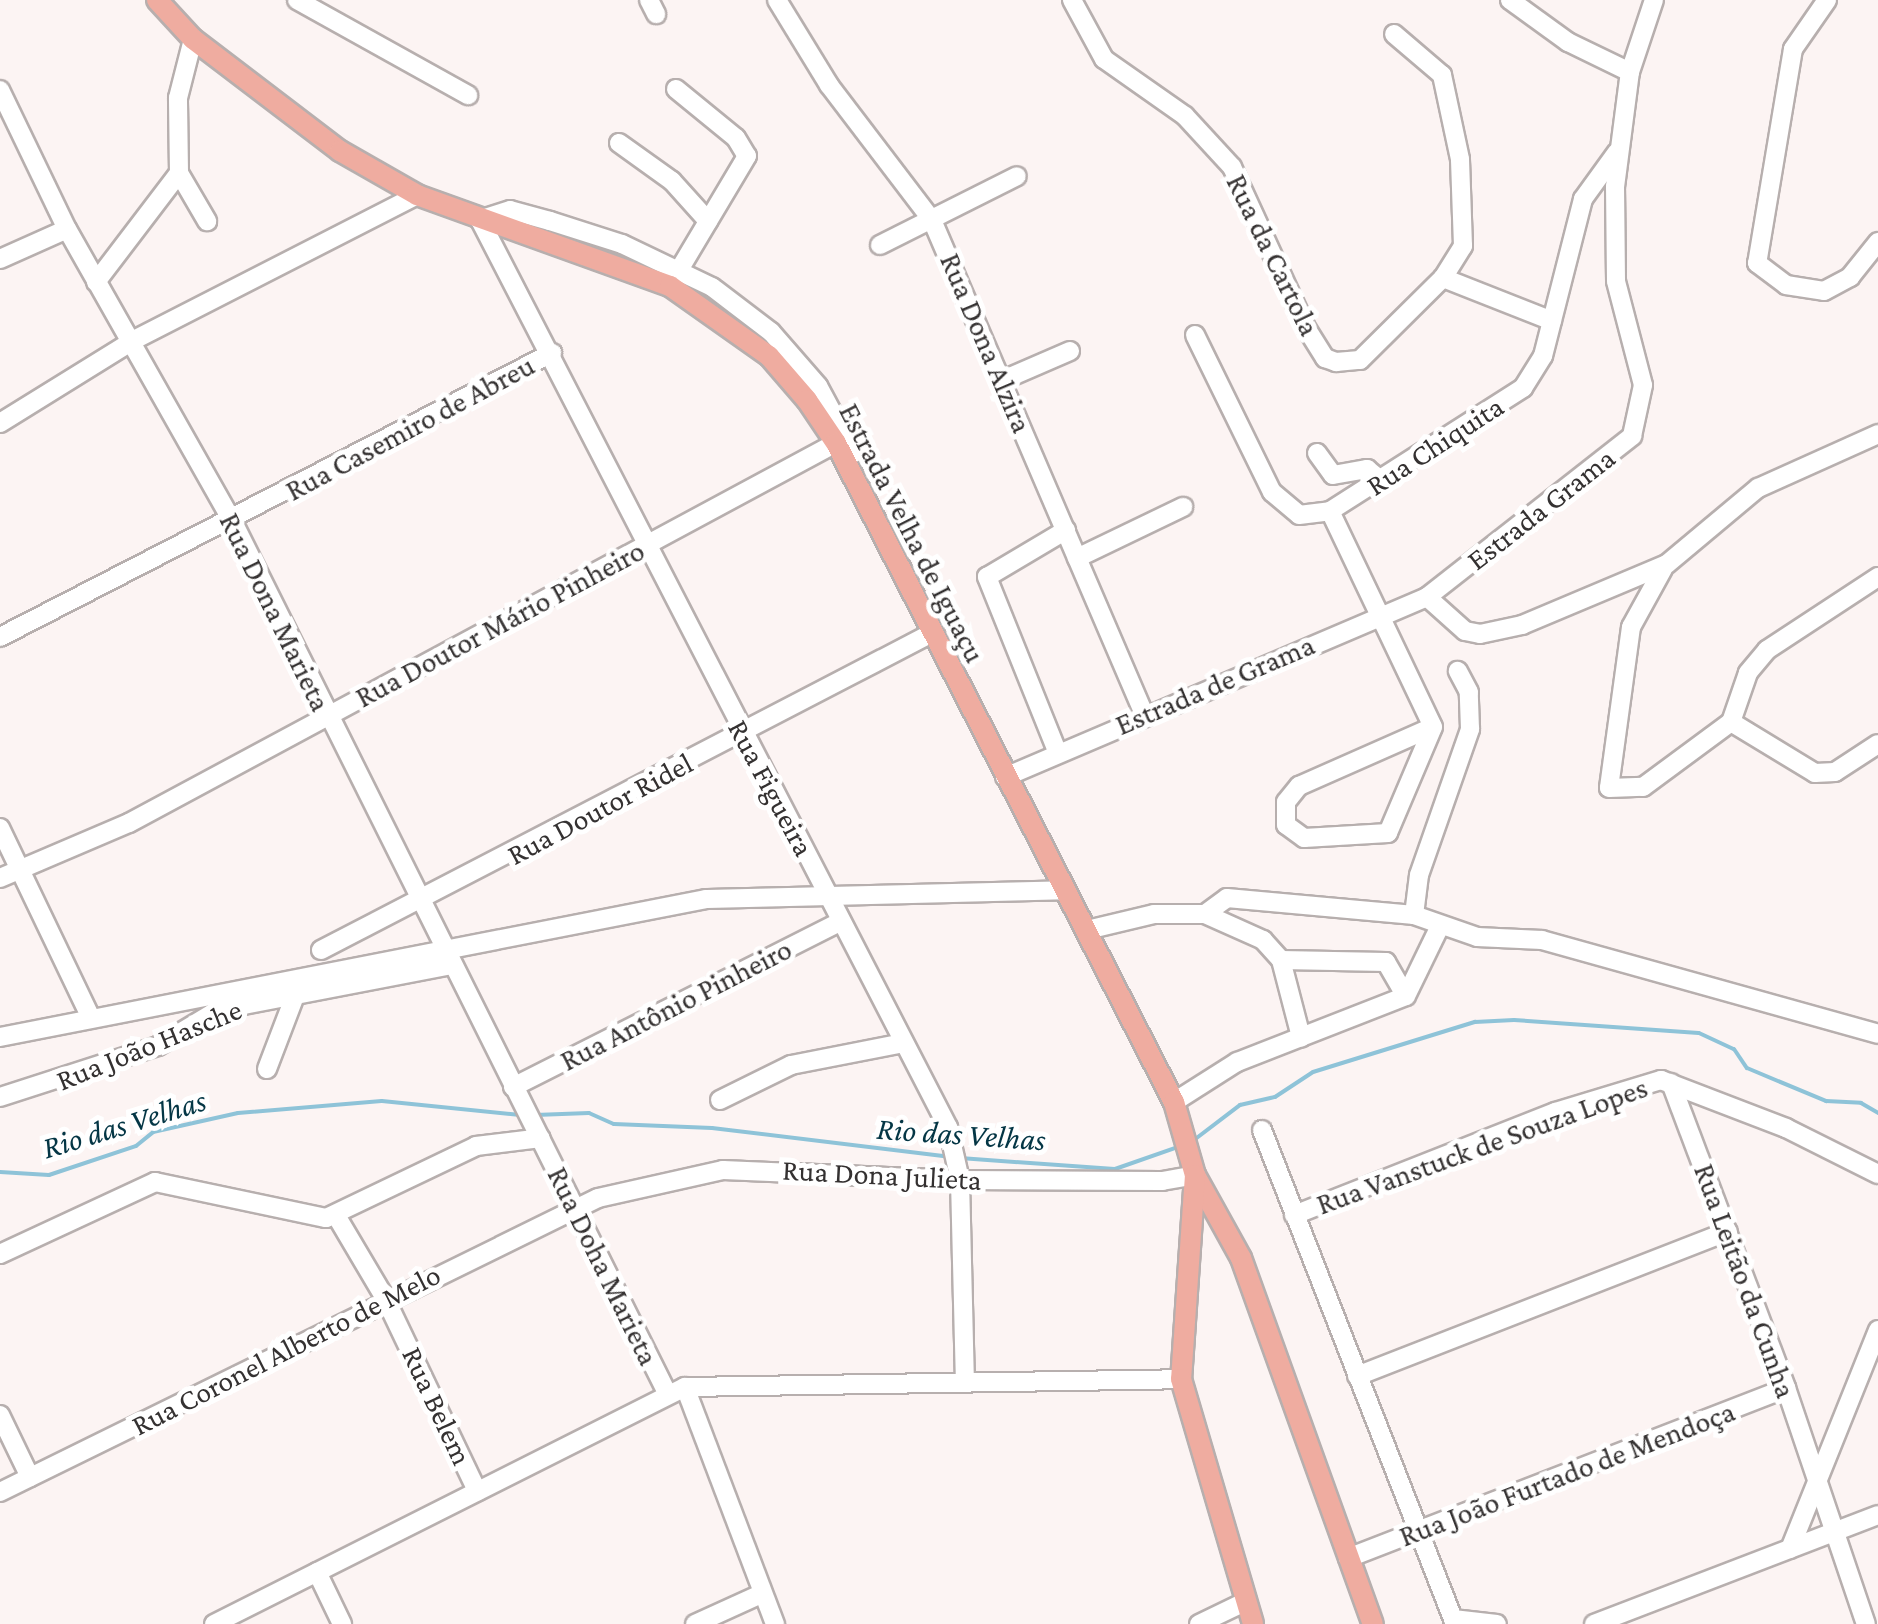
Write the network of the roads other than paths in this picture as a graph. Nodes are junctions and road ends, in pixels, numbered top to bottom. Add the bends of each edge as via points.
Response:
1 (157, 0) edge
2 (298, 0) edge
3 (777, 0) edge
4 (1072, 0) edge
5 (1510, 0) edge
6 (1654, 0) edge
7 (1827, 0) edge
8 (1394, 34) dead end
9 (193, 39) junction
10 (1630, 72) junction
11 (676, 89) dead end
12 (0, 90) edge
13 (468, 95) dead end
14 (619, 143) dead end
15 (1618, 150) junction
16 (179, 173) junction
17 (1016, 176) dead end
18 (417, 194) junction
19 (480, 220) junction
20 (932, 220) junction
21 (207, 221) dead end
22 (708, 221) junction
23 (68, 229) junction
24 (1878, 242) edge
25 (880, 244) dead end
26 (0, 258) edge
27 (679, 270) junction
28 (1443, 278) junction
29 (96, 282) junction
30 (1552, 321) junction
31 (1195, 335) dead end
32 (132, 341) junction
33 (1070, 350) dead end
34 (552, 353) junction
35 (1003, 380) junction
36 (0, 422) edge
37 (1878, 434) edge
38 (845, 448) junction
39 (1317, 453) dead end
40 (1384, 482) junction
41 (1183, 507) dead end
42 (1330, 511) junction
43 (234, 522) junction
44 (1066, 530) junction
45 (648, 544) junction
46 (1078, 558) junction
47 (1667, 564) junction
48 (1878, 577) edge
49 (1427, 597) junction
50 (1383, 614) junction
51 (930, 634) junction
52 (0, 638) edge
53 (1458, 671) dead end
54 (1144, 714) junction
55 (326, 718) junction
56 (1731, 722) junction
57 (1433, 728) junction
58 (742, 735) junction
59 (1878, 744) edge
60 (1058, 752) junction
61 (1004, 778) junction
62 (0, 828) edge
63 (20, 873) junction
64 (0, 878) edge
65 (1066, 890) junction
66 (827, 893) junction
67 (422, 902) junction
68 (1205, 914) junction
69 (1414, 916) junction
70 (840, 922) junction
71 (1440, 926) junction
72 (1087, 930) junction
73 (321, 950) dead end
74 (447, 957) junction
75 (1281, 960) junction
76 (298, 989) junction
77 (1406, 996) junction
78 (91, 1018) junction
79 (1878, 1034) edge
80 (0, 1036) edge
81 (1301, 1037) junction
82 (902, 1043) junction
83 (266, 1069) dead end
84 (1670, 1083) junction
85 (516, 1091) junction
86 (0, 1097) edge
87 (720, 1100) dead end
88 (1174, 1102) junction
89 (1262, 1130) dead end
90 (539, 1134) junction
91 (1193, 1168) junction
92 (1878, 1174) edge
93 (960, 1177) junction
94 (572, 1205) junction
95 (1294, 1215) junction
96 (338, 1217) junction
97 (1223, 1219) junction
98 (1188, 1231) junction
99 (1728, 1231) junction
100 (0, 1254) edge
101 (386, 1300) junction
102 (1878, 1330) edge
103 (1358, 1376) junction
104 (1181, 1379) junction
105 (965, 1382) junction
106 (1786, 1388) junction
107 (676, 1390) junction
108 (0, 1415) edge
109 (30, 1477) junction
110 (1817, 1480) junction
111 (477, 1491) junction
112 (0, 1492) edge
113 (1878, 1515) edge
114 (1420, 1531) junction
115 (1833, 1532) junction
116 (1790, 1549) junction
117 (1348, 1558) junction
118 (316, 1572) junction
119 (761, 1594) junction
120 (1245, 1602) junction
121 (1454, 1621) edge
122 (214, 1624) edge
123 (342, 1624) edge
124 (695, 1624) edge
125 (775, 1624) edge
126 (1198, 1624) edge
127 (1253, 1624) edge
128 (1372, 1624) edge
129 (1497, 1624) edge
130 (1594, 1624) edge
131 (1866, 1624) edge

1 - 9 main road, Estrada Velha de Iguaçu
2 - 13 street
3 - 20 street, Rua Dona Alzira via 828,84
4 - 28 street, Rua da Cartola via 1104,59 1185,116 1232,167 1325,358 1360,360
5 - 10 street via 1568,42
6 - 10 street, Estrada Grama
7 - 24 street via 1792,49 1756,263 1786,284 1824,291 1850,278
8 - 28 street via 1442,75 1454,118 1465,229 1460,256
9 - 16 street via 178,98
9 - 18 main road, Estrada Velha de Iguaçu via 340,151
10 - 15 street, Estrada Grama
11 - 22 street via 747,152
12 - 23 street, Rua Dona Marieta
14 - 22 street via 672,181
15 - 30 street, Rua Chiquita via 1583,199
15 - 49 street, Estrada Grama via 1613,249 1642,385 1638,424 1618,450
16 - 21 street
16 - 29 street
17 - 20 street
18 - 19 main road, Estrada Velha de Iguaçu
18 - 32 street
19 - 27 street via 490,211 510,210 622,244
19 - 34 street, Rua Figueira
19 - 38 main road, Estrada Velha de Iguaçu via 580,251 686,296 769,356
20 - 25 street
20 - 35 street, Rua Dona Alzira
22 - 27 street
23 - 26 street
23 - 29 street, Rua Dona Marieta
27 - 38 street via 771,332 818,386
28 - 30 street
29 - 32 street, Rua Dona Marieta
30 - 40 street, Rua Chiquita via 1543,356 1523,388
31 - 42 street via 1272,492 1298,515
32 - 36 street
32 - 43 street, Rua Dona Marieta
33 - 35 street
34 - 43 street, Rua Casemiro de Abreu
34 - 45 street, Rua Figueira
35 - 44 street, Rua Dona Alzira
37 - 47 street via 1758,488
38 - 45 street, Rua Doutor Mário Pinheiro
38 - 51 main road, Estrada Velha de Iguaçu
39 - 40 street via 1332,475 1367,469
40 - 42 street, Rua Chiquita
41 - 46 street
42 - 50 street
43 - 52 street, Rua Casemiro de Abreu
43 - 55 street, Rua Dona Marieta
44 - 46 street, Rua Dona Alzira
44 - 60 street via 987,578
45 - 55 street, Rua Doutor Mário Pinheiro
45 - 58 street, Rua Figueira
46 - 54 street, Rua Dona Alzira
47 - 49 street via 1496,632 1464,631
47 - 56 street via 1632,627 1609,788 1642,787
48 - 56 street via 1767,650 1748,673
49 - 50 street, Estrada de Grama
50 - 54 street, Estrada de Grama
50 - 57 street
51 - 58 street, Rua Doutor Ridel
51 - 61 main road, Estrada Velha de Iguaçu
53 - 69 street via 1469,692 1470,730 1419,875
54 - 60 street, Estrada de Grama
55 - 63 street, Rua Doutor Mário Pinheiro via 129,824
55 - 67 street, Rua Dona Marieta
56 - 59 street via 1815,773 1835,772
57 - 57 street via 1299,786 1286,802 1286,825 1304,838 1388,833
58 - 66 street, Rua Figueira
58 - 67 street, Rua Doutor Ridel
60 - 61 street, Estrada de Grama
61 - 65 main road, Estrada Velha de Iguaçu
62 - 63 street
63 - 64 street, Rua Doutor Mário Pinheiro
63 - 78 street
65 - 66 street
65 - 72 main road, Estrada Velha de Iguaçu
66 - 70 street, Rua Figueira
66 - 74 street via 706,899
67 - 73 street, Rua Doutor Ridel
67 - 74 street, Rua Dona Marieta
68 - 69 street via 1227,898
68 - 72 street via 1154,914
68 - 75 street via 1263,940
69 - 71 street
70 - 82 street, Rua Figueira
70 - 85 street, Rua Antônio Pinheiro
71 - 77 street
71 - 79 street via 1477,937 1542,940
72 - 88 main road, Estrada Velha de Iguaçu
74 - 76 street
74 - 85 street, Rua Dona Marieta
75 - 77 street via 1386,962
75 - 81 street
76 - 78 street
76 - 83 street, Rua João Hasche
76 - 86 street, Rua João Hasche via 218,1010 158,1046
77 - 81 street
78 - 80 street
81 - 88 street via 1238,1062
82 - 87 street via 790,1065
82 - 93 street, Rua Figueira via 956,1150
84 - 92 street via 1786,1128
84 - 95 street, Rua Vanstuck de Souza Lopes via 1632,1084
84 - 99 street, Rua Leitão da Cunha
85 - 90 street, Rua Dona Marieta
88 - 91 main road, Estrada Velha de Iguaçu
89 - 95 street
90 - 94 street, Rua Doha Marieta
90 - 96 street via 476,1146
91 - 93 street, Rua Dona Julieta
91 - 97 main road, Estrada Velha de Iguaçu
91 - 98 main road, Estrada Velha de Iguaçu
93 - 94 street, Rua Dona Julieta via 722,1170
93 - 105 street, Rua Figueira
94 - 101 street, Rua Coronel Alberto de Melo
94 - 107 street, Rua Doha Marieta
95 - 103 street
96 - 100 street via 309,1218 155,1182
96 - 101 street, Rua Belem
97 - 98 main road via 1203,1215
97 - 117 main road, Estrada Velha de Iguaçu
98 - 104 main road, Estrada Velha de Iguaçu
99 - 103 street
99 - 106 street, Rua Leitão da Cunha
101 - 109 street, Rua Coronel Alberto de Melo
101 - 111 street, Rua Belem
102 - 110 street
103 - 114 street
104 - 105 street
104 - 120 main road, Estrada Velha de Iguaçu
105 - 107 street
106 - 110 street, Rua Leitão da Cunha
106 - 114 street, Rua João Furtado de Mendoça
107 - 111 street
107 - 119 street, Rua Doha Marieta
108 - 109 street
109 - 112 street, Rua Coronel Alberto de Melo
110 - 115 street, Rua Leitão da Cunha
110 - 116 street
111 - 118 street
113 - 115 street
114 - 117 street, Rua João Furtado de Mendoça
114 - 121 street
115 - 116 street
115 - 131 street, Rua Leitão da Cunha
116 - 130 street
117 - 128 main road, Estrada Velha de Iguaçu
118 - 122 street
118 - 123 street
119 - 124 street
119 - 125 street, Rua Doha Marieta
120 - 126 street
120 - 127 main road, Estrada Velha de Iguaçu
121 - 129 street

